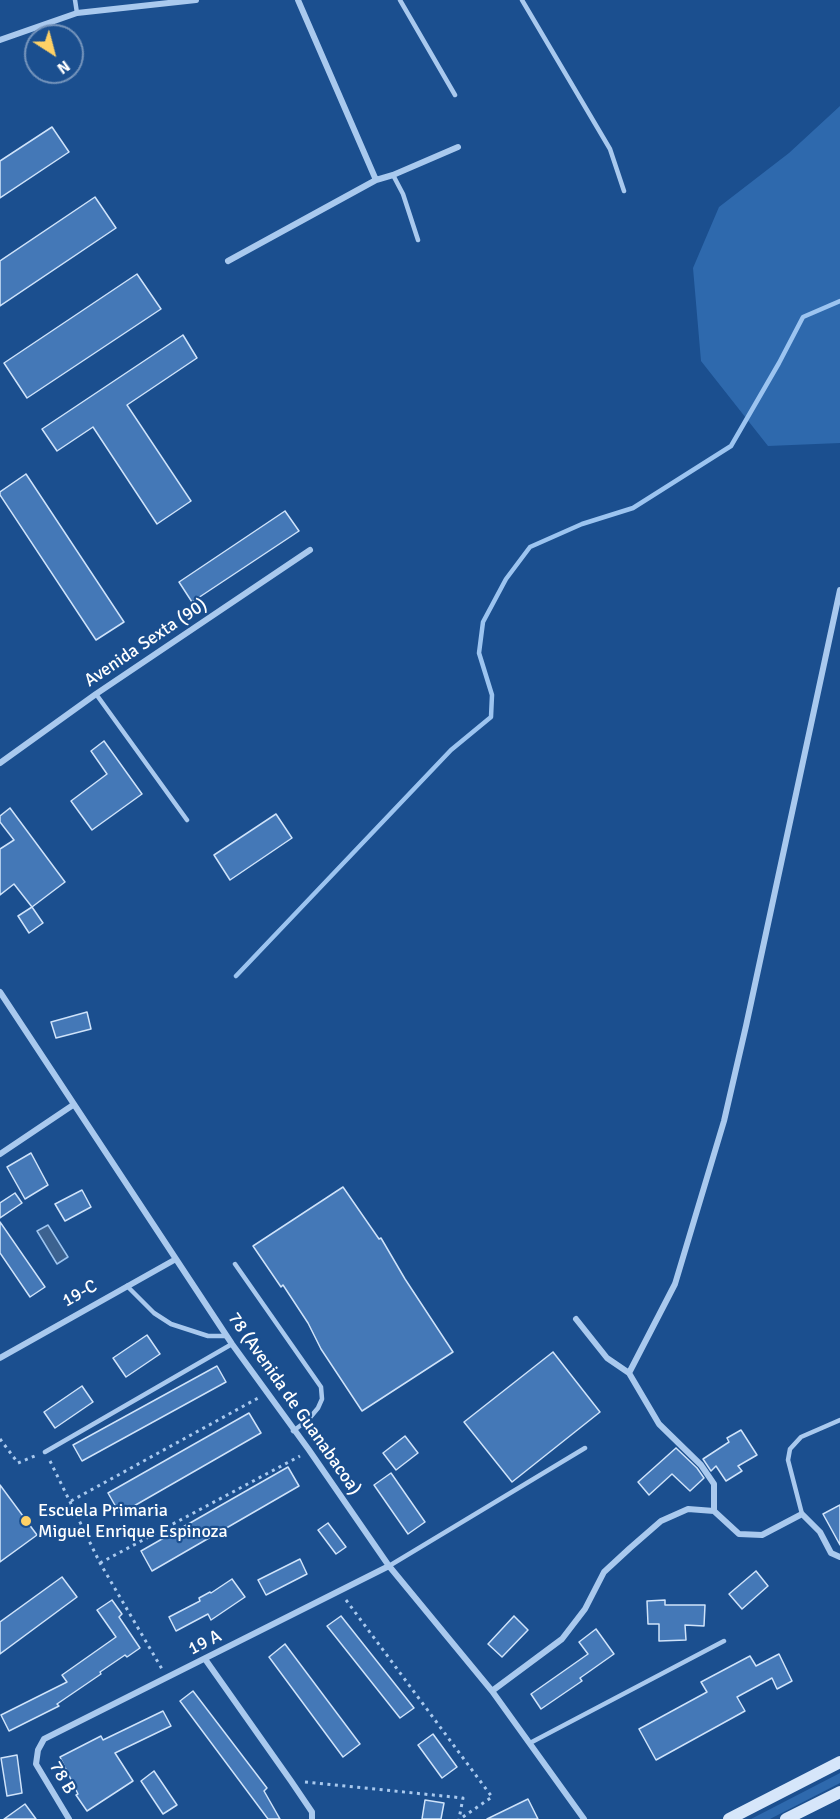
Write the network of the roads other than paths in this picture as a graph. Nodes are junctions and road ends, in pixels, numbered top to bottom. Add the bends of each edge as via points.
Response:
1 (75, 0) edge
2 (196, 0) edge
3 (298, 0) edge
4 (400, 0) edge
5 (522, 0) edge
6 (77, 13) junction
7 (0, 40) edge
8 (456, 95) dead end
9 (458, 147) dead end
10 (393, 175) junction
11 (376, 180) junction
12 (624, 191) dead end
13 (418, 240) dead end
14 (228, 261) dead end
15 (310, 550) dead end
16 (840, 590) edge
17 (96, 694) junction
18 (0, 763) edge
19 (187, 820) dead end
20 (0, 993) edge
21 (73, 1105) junction
22 (0, 1154) edge
23 (176, 1259) junction
24 (235, 1264) dead end
25 (127, 1286) junction
26 (576, 1319) dead end
27 (226, 1336) junction
28 (232, 1344) junction
29 (0, 1358) edge
30 (629, 1374) junction
31 (840, 1420) edge
32 (293, 1431) junction
33 (585, 1448) dead end
34 (45, 1452) road end
35 (714, 1511) junction
36 (802, 1514) junction
37 (840, 1557) edge
38 (389, 1566) junction
39 (724, 1641) dead end
40 (205, 1659) junction
41 (492, 1691) junction
42 (531, 1743) junction
43 (38, 1750) joint
44 (840, 1762) edge
45 (840, 1792) edge
46 (69, 1819) edge
47 (312, 1819) edge
48 (584, 1819) edge
49 (729, 1819) edge
50 (786, 1819) edge

1 - 6 lane
2 - 6 street
3 - 11 street
4 - 8 lane
5 - 12 lane via 610,149
6 - 7 street
9 - 10 street
10 - 11 street
10 - 13 lane
11 - 14 street
15 - 17 street, Avenida Sexta (90)
16 - 30 street via 724,1121 675,1284
17 - 18 street, Avenida Sexta (90)
17 - 19 lane
20 - 21 street, 78 (Avenida de Guanabacoa)
21 - 22 street
21 - 23 street, 78 (Avenida de Guanabacoa)
23 - 25 street, 19-C
23 - 27 street, 78 (Avenida de Guanabacoa)
24 - 32 lane via 321,1387 318,1408
25 - 27 lane via 171,1324 208,1336
25 - 29 street, 19-C
26 - 30 street via 607,1358
27 - 28 street, 78 (Avenida de Guanabacoa)
28 - 32 street, 78 (Avenida de Guanabacoa)
28 - 34 lane
30 - 35 street via 659,1424 714,1484
31 - 36 lane via 801,1437 790,1449 788,1460
32 - 38 street, 78 (Avenida de Guanabacoa)
33 - 38 lane
35 - 36 street via 739,1534 762,1535
35 - 41 street via 688,1509 661,1521 604,1572 585,1609 562,1639
36 - 37 street via 820,1533 831,1553
38 - 40 street, 19 A
38 - 41 street, 78 (Avenida de Guanabacoa)
39 - 42 lane
40 - 43 street, 19 A via 44,1739
40 - 47 street via 312,1812
41 - 42 street, 78 (Avenida de Guanabacoa)
42 - 48 street, 78 (Avenida de Guanabacoa)
43 - 46 street, 78 B via 36,1764
44 - 49 main road
45 - 50 main road

